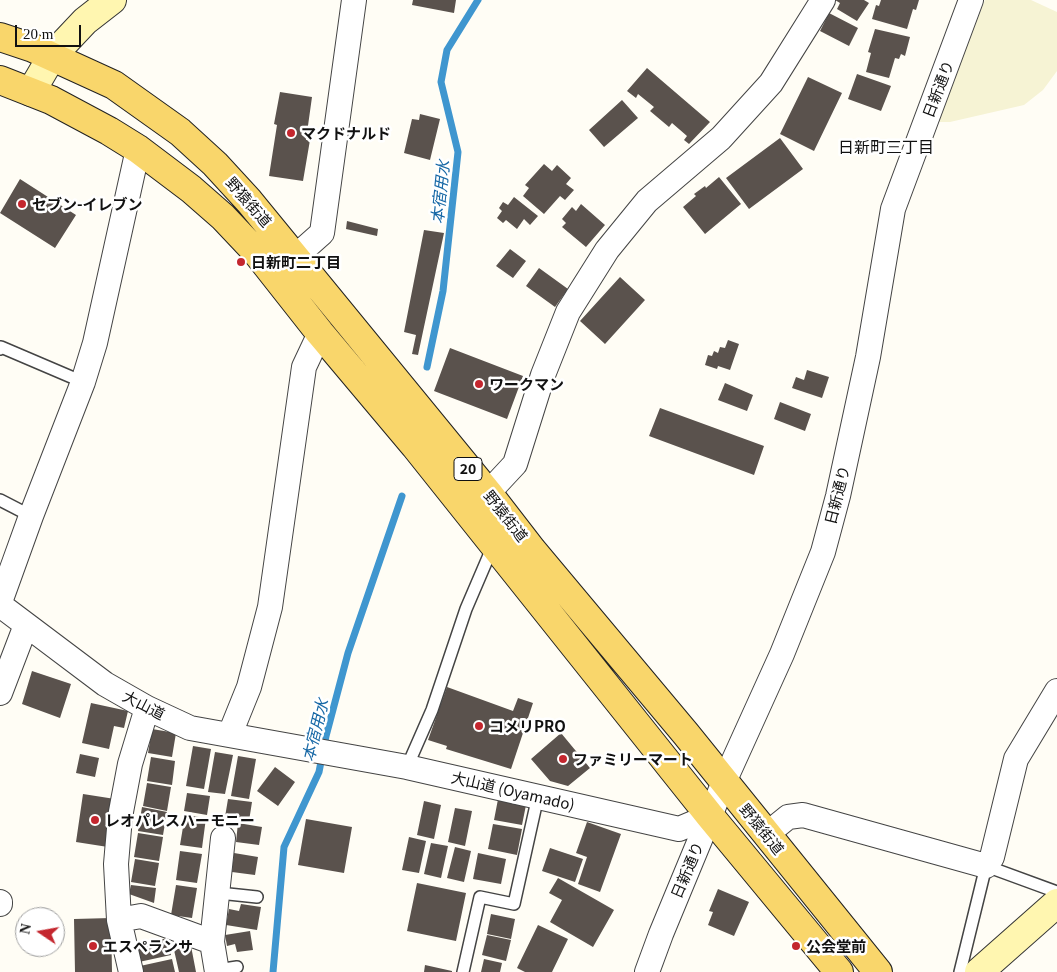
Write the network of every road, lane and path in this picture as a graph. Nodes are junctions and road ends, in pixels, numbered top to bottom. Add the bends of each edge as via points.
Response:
1 (112, 0) edge
2 (354, 0) edge
3 (823, 0) edge
4 (971, 0) edge
5 (0, 37) edge
6 (52, 56) junction
7 (0, 80) edge
8 (31, 92) junction
9 (138, 149) junction
10 (295, 257) junction
11 (320, 333) junction
12 (0, 349) edge
13 (83, 382) junction
14 (488, 494) junction
15 (0, 500) edge
16 (31, 516) junction
17 (494, 544) junction
18 (0, 604) edge
19 (26, 625) junction
20 (1057, 691) edge
21 (0, 694) edge
22 (147, 708) junction
23 (230, 734) junction
24 (323, 752) joint
25 (407, 767) junction
26 (724, 782) junction
27 (538, 796) junction
28 (710, 816) junction
29 (766, 834) junction
30 (223, 838) dead end
31 (986, 866) junction
32 (1057, 892) edge
33 (219, 893) junction
34 (257, 897) dead end
35 (1057, 903) edge
36 (119, 920) junction
37 (212, 942) junction
38 (224, 970) edge
39 (131, 972) edge
40 (463, 972) edge
41 (646, 972) edge
42 (839, 972) edge
43 (878, 972) edge
44 (960, 972) edge
45 (979, 972) edge

1 - 6 street via 85,21
2 - 10 street via 322,233
3 - 14 street via 771,82 721,138 647,202 607,250 568,312 514,464
4 - 26 street, 日新通り via 893,209 868,357 823,552
5 - 6 main road, 野猿街道 / 20
6 - 8 street
6 - 10 main road, 野猿街道 / 20 via 114,85 180,132 216,164
7 - 8 main road, 野猿街道 / 20
8 - 9 main road, 野猿街道 / 20 via 72,110
9 - 11 main road, 野猿街道 / 20 via 223,217 258,253
9 - 13 street via 95,343
10 - 14 main road, 野猿街道 / 20
11 - 17 main road, 野猿街道 / 20
11 - 23 street via 304,367 270,608 249,687
12 - 13 lane
13 - 16 street
14 - 26 main road, 野猿街道 / 20
15 - 16 lane
16 - 18 street
17 - 25 lane via 466,609 432,710
17 - 28 main road, 野猿街道 / 20
18 - 19 street, 大山道
19 - 21 street
19 - 22 street, 大山道 via 104,684
20 - 31 street via 1016,759 992,857
22 - 23 street, 大山道 via 190,728
22 - 36 street via 130,764 120,817 116,864
23 - 24 street, 大山道
24 - 25 street, 大山道 (Oyamado)
25 - 27 street, 大山道 (Oyamado)
26 - 28 street, 日新通り
26 - 29 main road, 野猿街道 / 20
27 - 28 street, 大山道 (Oyamado) via 679,829
27 - 40 lane via 514,904 480,897
28 - 41 street, 日新通り
28 - 42 main road, 野猿街道 / 20
29 - 31 street via 788,817 803,815
29 - 43 main road, 野猿街道 / 20
30 - 33 street
31 - 32 lane
31 - 44 lane
33 - 34 lane
33 - 37 street
35 - 45 street
36 - 37 street via 141,916
36 - 39 street
37 - 38 street

